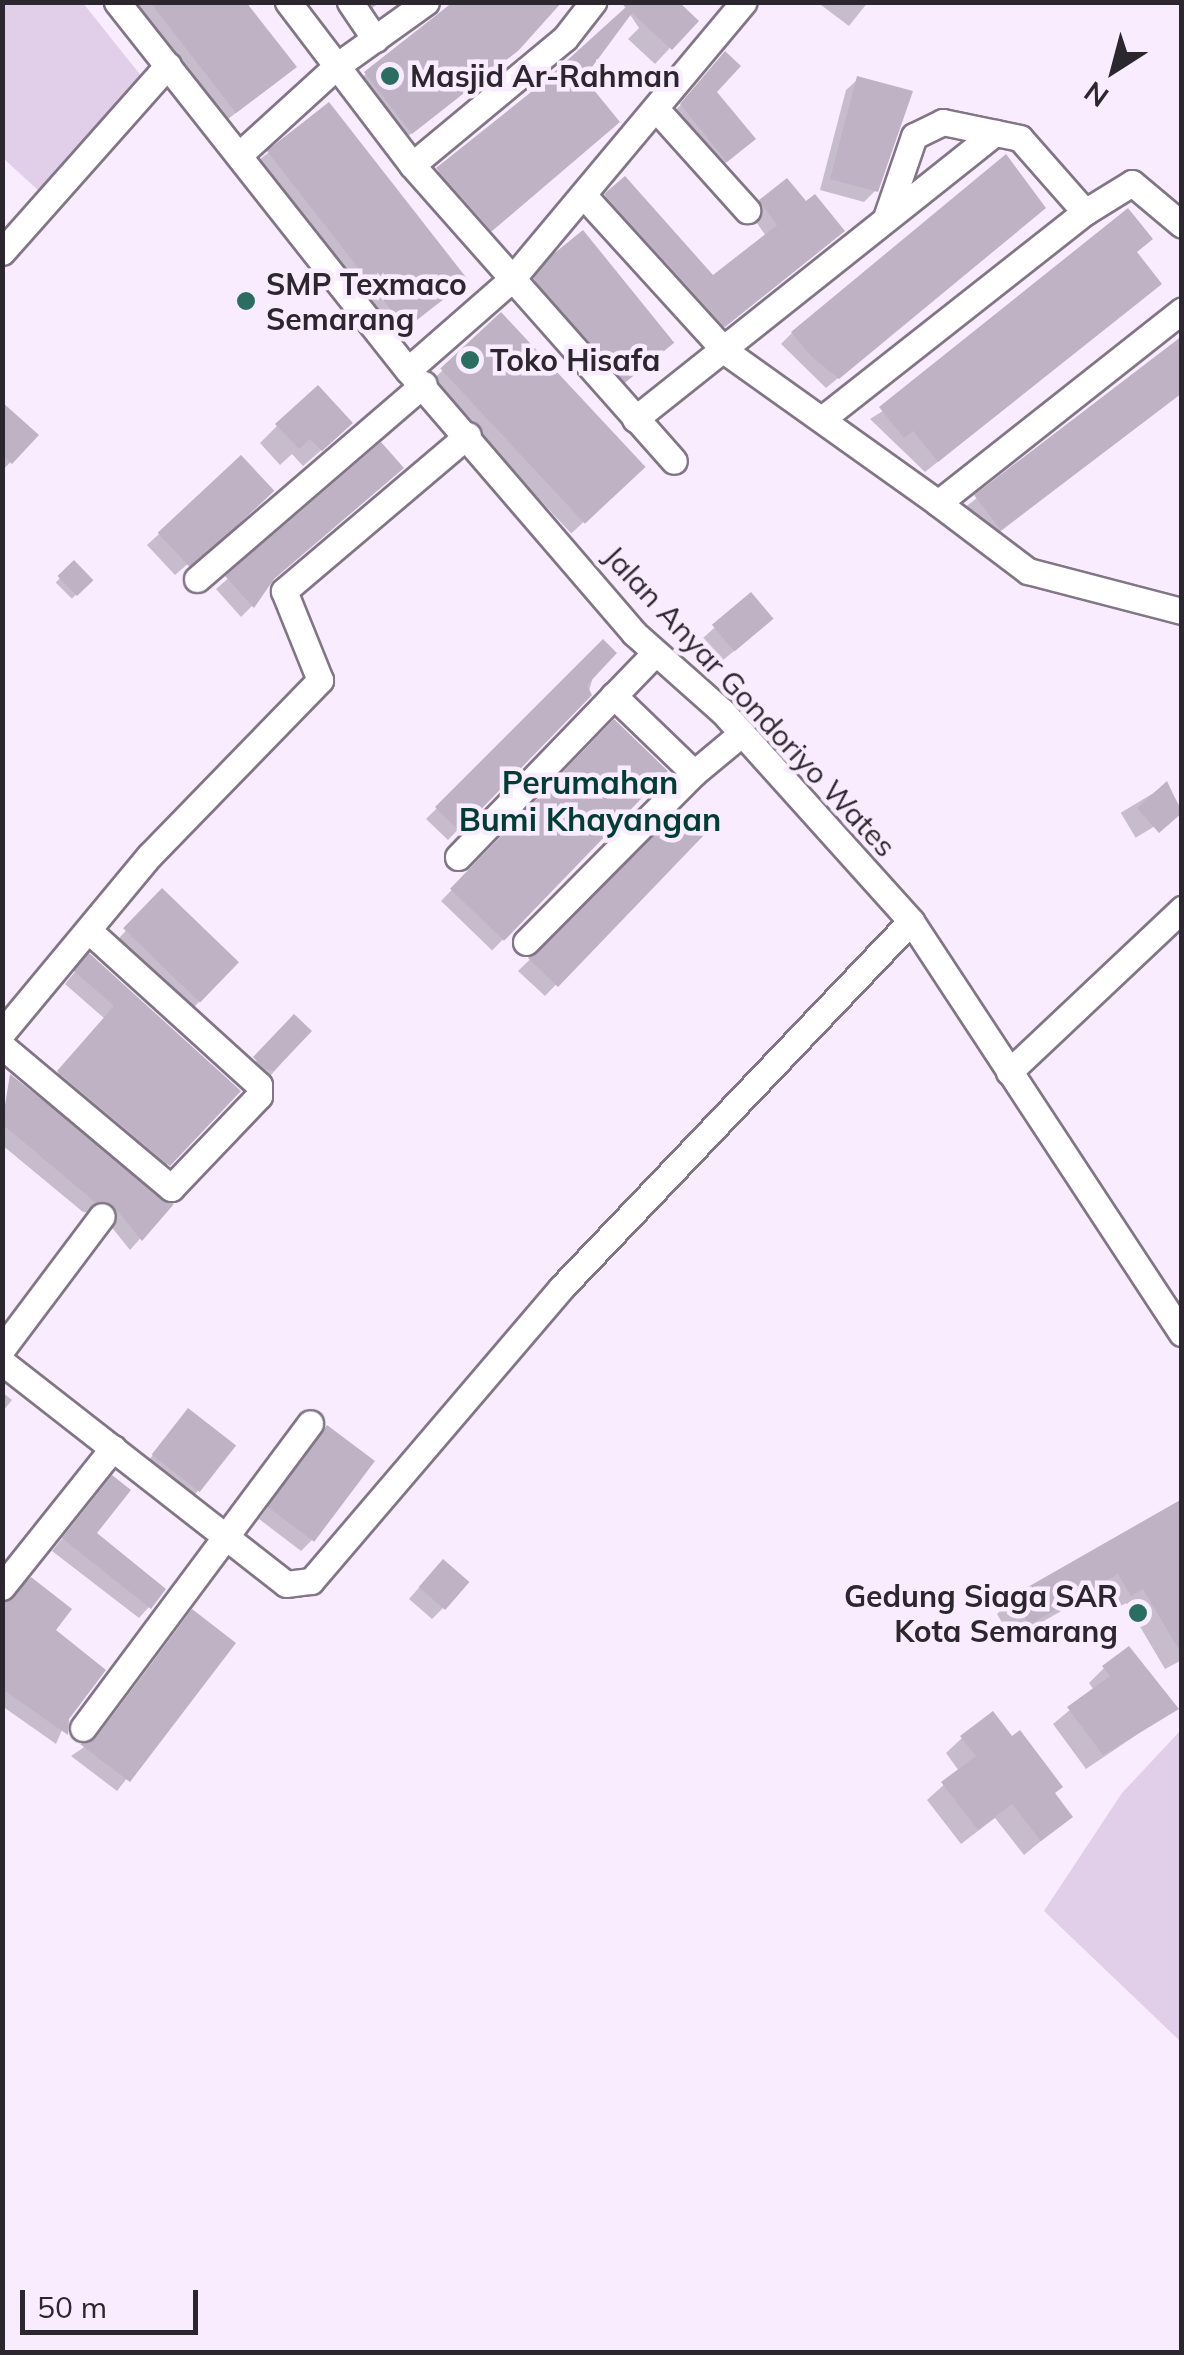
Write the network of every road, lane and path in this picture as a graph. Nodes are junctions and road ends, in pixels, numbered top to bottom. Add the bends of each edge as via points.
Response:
1 (117, 2) edge
2 (288, 2) edge
3 (350, 2) edge
4 (426, 2) edge
5 (593, 2) edge
6 (744, 2) edge
7 (376, 39) junction
8 (168, 65) junction
9 (338, 65) junction
10 (657, 110) junction
11 (996, 133) junction
12 (239, 155) junction
13 (412, 165) junction
14 (585, 197) junction
15 (747, 210) dead end
16 (1085, 212) junction
17 (886, 218) junction
18 (1182, 225) edge
19 (2, 252) edge
20 (512, 279) junction
21 (1182, 310) edge
22 (725, 351) junction
23 (416, 377) junction
24 (827, 416) junction
25 (636, 419) junction
26 (468, 436) junction
27 (674, 460) dead end
28 (938, 503) junction
29 (197, 580) dead end
30 (1182, 611) edge
31 (655, 653) junction
32 (613, 695) junction
33 (742, 733) junction
34 (694, 773) junction
35 (458, 857) dead end
36 (1182, 909) edge
37 (911, 920) junction
38 (90, 932) junction
39 (526, 942) dead end
40 (2, 1034) edge
41 (2, 1046) edge
42 (1010, 1072) junction
43 (102, 1216) dead end
44 (1182, 1334) edge
45 (2, 1349) edge
46 (2, 1362) edge
47 (310, 1422) dead end
48 (113, 1448) junction
49 (229, 1538) junction
50 (2, 1587) edge
51 (82, 1728) dead end

1 - 8 street, Jalan Anyar Gondoriyo Wates
2 - 9 street
3 - 7 street
4 - 7 street
5 - 13 street via 565,38
6 - 10 street
7 - 9 street
8 - 12 street, Jalan Anyar Gondoriyo Wates
8 - 19 street
9 - 12 street
9 - 13 street
10 - 14 street
10 - 15 street
11 - 16 street via 1020,138
11 - 17 street
11 - 17 street via 923,127
12 - 23 street, Jalan Anyar Gondoriyo Wates
13 - 20 street
14 - 20 street
14 - 22 street
16 - 18 street via 1132,183
16 - 24 street
17 - 22 street
20 - 23 street
20 - 25 street
21 - 28 street
22 - 24 street
22 - 25 street
23 - 26 street, Jalan Anyar Gondoriyo Wates
23 - 29 street
24 - 28 street
25 - 27 street
26 - 31 street, Jalan Anyar Gondoriyo Wates
26 - 38 street via 282,594 320,680 150,855
28 - 30 street via 1028,571
31 - 32 street
31 - 33 street, Jalan Anyar Gondoriyo Wates
32 - 34 street
32 - 35 street
33 - 34 street
33 - 37 street, Jalan Anyar Gondoriyo Wates
34 - 39 street
36 - 42 street
37 - 42 street, Jalan Anyar Gondoriyo Wates
37 - 49 street via 561,1288 321,1575 286,1584
38 - 40 street
38 - 41 street via 253,1079 259,1096 171,1188
42 - 44 street, Jalan Anyar Gondoriyo Wates
43 - 45 street
46 - 48 street
47 - 49 street
48 - 49 street
48 - 50 street
49 - 51 street

